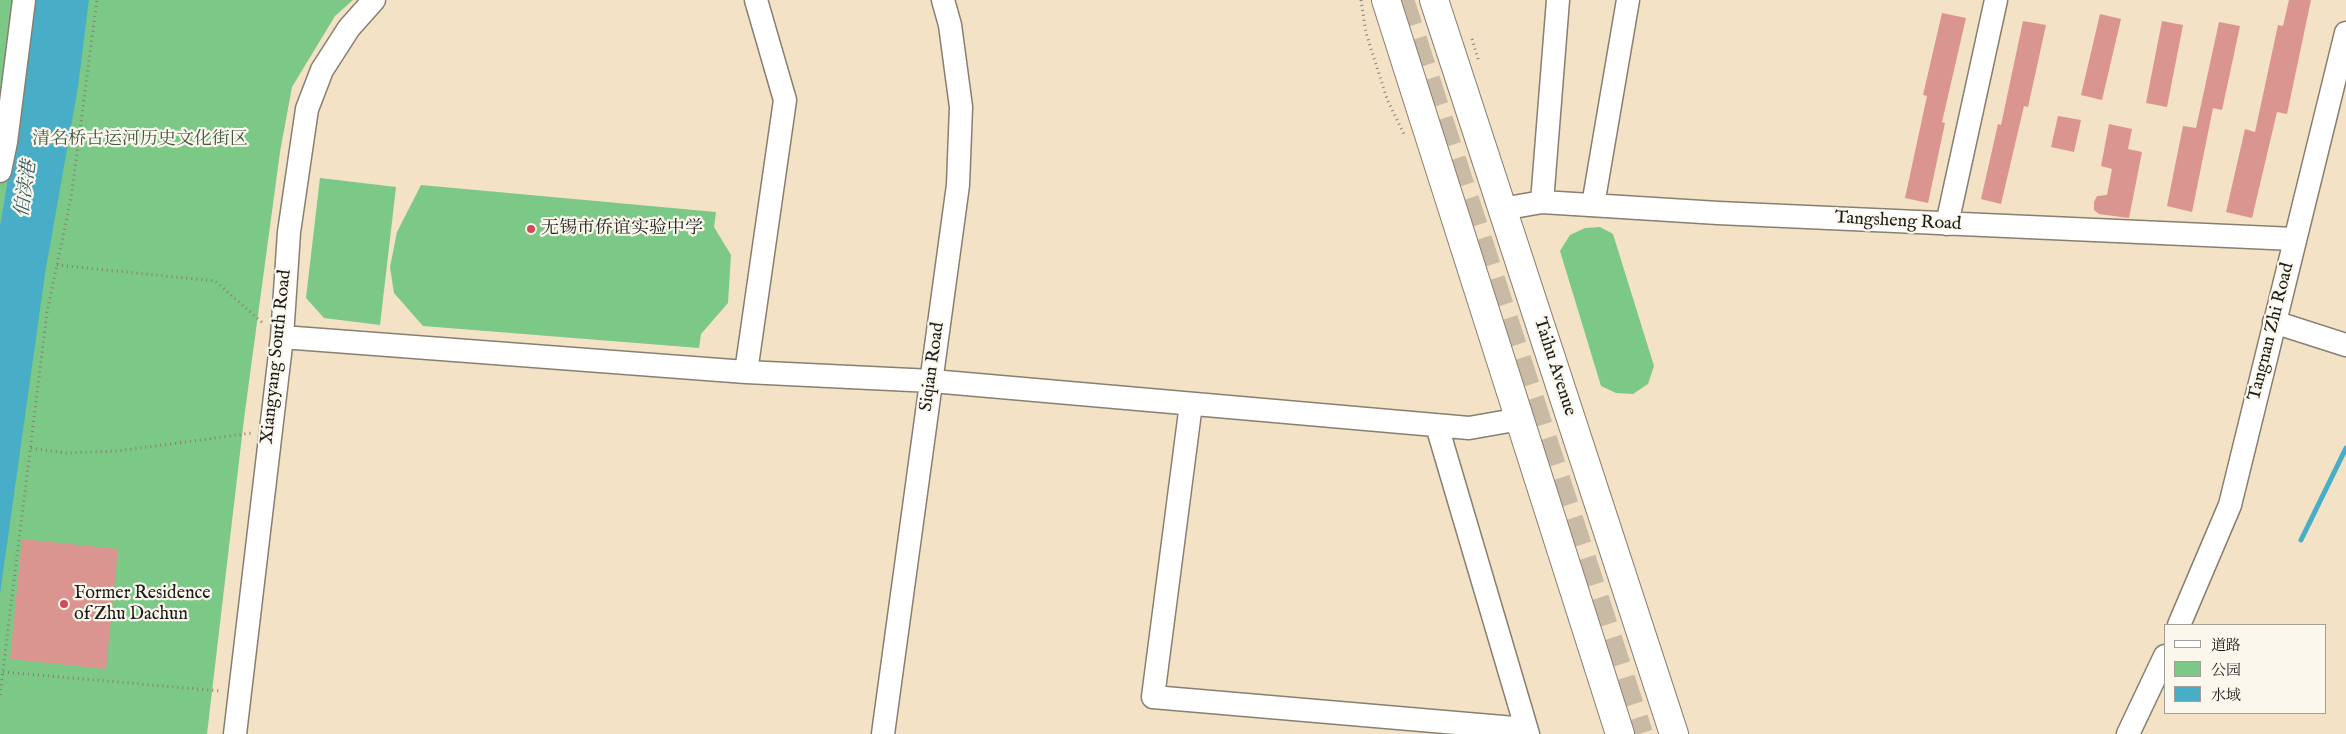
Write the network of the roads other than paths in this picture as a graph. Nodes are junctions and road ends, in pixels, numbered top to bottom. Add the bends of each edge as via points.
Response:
1 (24, 0) edge
2 (374, 0) edge
3 (756, 0) edge
4 (942, 0) edge
5 (1386, 0) edge
6 (1434, 0) edge
7 (1558, 0) edge
8 (1628, 0) edge
9 (1996, 0) edge
10 (2346, 33) edge
11 (2338, 97) edge
12 (0, 171) edge
13 (1542, 202) junction
14 (1593, 205) junction
15 (1502, 209) junction
16 (1947, 224) junction
17 (2294, 239) junction
18 (2274, 322) junction
19 (282, 337) junction
20 (2346, 345) edge
21 (746, 372) junction
22 (932, 382) junction
23 (1191, 404) junction
24 (1518, 418) junction
25 (1438, 426) junction
26 (2179, 624) edge
27 (2164, 658) edge
28 (1527, 732) edge
29 (235, 734) edge
30 (883, 734) edge
31 (1620, 734) edge
32 (1674, 734) edge
33 (2128, 734) edge

1 - 12 street
2 - 19 street, Xiangyang South Road via 348,28 322,70 307,109 289,232
3 - 21 street via 786,100
4 - 22 street, Siqian Road via 950,25 961,107 958,185
5 - 24 main road
6 - 15 main road, Taihu Avenue
7 - 13 street
8 - 14 street
9 - 16 street
10 - 11 street, Tangnan Zhi Road
11 - 17 street, Tangnan Zhi Road
13 - 14 street, Tangsheng Road
13 - 15 street, Tangsheng Road
14 - 16 street, Tangsheng Road
15 - 32 main road, Taihu Avenue
16 - 17 street, Tangsheng Road
17 - 18 street, Tangnan Zhi Road
18 - 20 street
18 - 26 street, Tangnan Zhi Road via 2230,505
19 - 21 street
19 - 29 street, Xiangyang South Road
21 - 22 street
22 - 23 street
22 - 30 street, Siqian Road
23 - 25 street
23 - 28 street via 1153,697
24 - 25 street via 1469,428
24 - 31 main road
25 - 28 street
27 - 33 street

